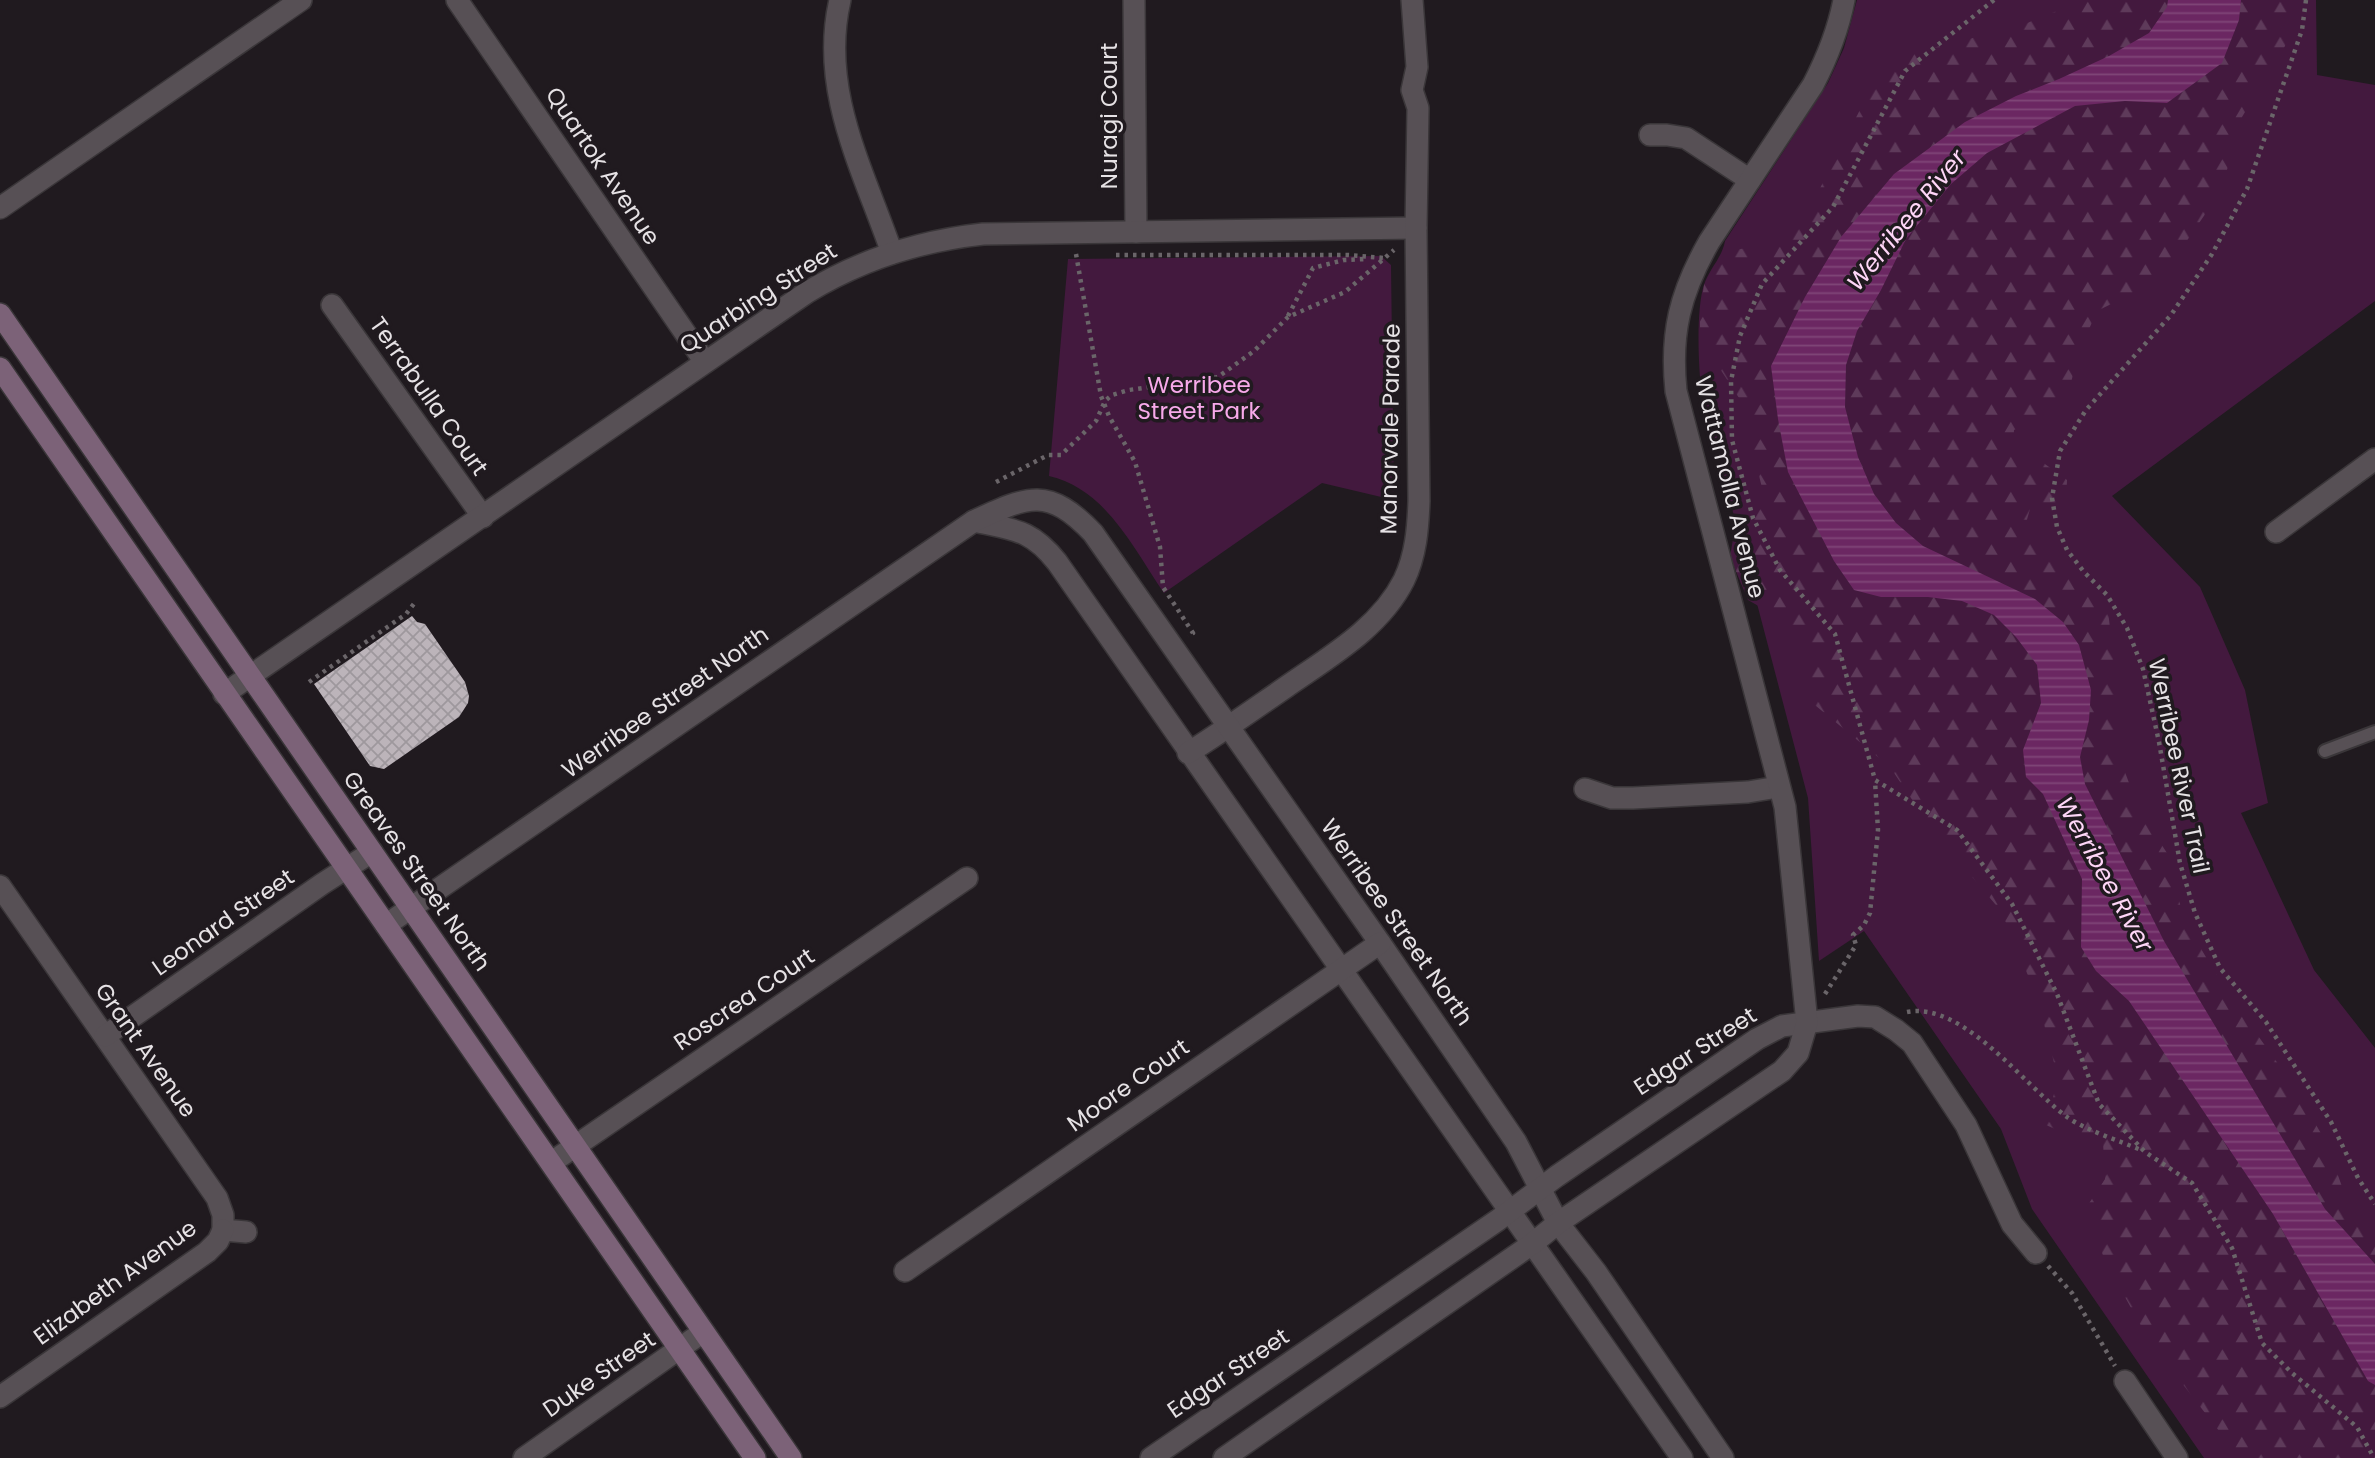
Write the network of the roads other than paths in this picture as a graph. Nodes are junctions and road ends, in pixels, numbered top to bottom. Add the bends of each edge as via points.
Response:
1 (301, 0) edge
2 (840, 0) edge
3 (1134, 0) edge
4 (1412, 0) edge
5 (1844, 0) edge
6 (468, 4) edge
7 (1650, 135) dead end
8 (1750, 180) junction
9 (0, 208) edge
10 (1416, 228) junction
11 (1136, 232) junction
12 (892, 253) junction
13 (332, 305) dead end
14 (0, 314) edge
15 (705, 362) junction
16 (0, 368) edge
17 (2375, 459) edge
18 (483, 517) junction
19 (974, 521) junction
20 (2276, 532) dead end
21 (251, 677) junction
22 (224, 694) junction
23 (1230, 727) junction
24 (2375, 732) edge
25 (2325, 751) dead end
26 (1188, 753) junction
27 (1778, 787) junction
28 (1585, 789) dead end
29 (372, 852) junction
30 (346, 868) junction
31 (967, 878) dead end
32 (2, 893) edge
33 (410, 909) junction
34 (386, 925) junction
35 (1380, 943) junction
36 (1340, 970) junction
37 (1807, 1023) junction
38 (105, 1036) junction
39 (576, 1147) junction
40 (552, 1162) junction
41 (1539, 1188) junction
42 (1508, 1211) junction
43 (1558, 1223) junction
44 (223, 1230) junction
45 (246, 1232) dead end
46 (1532, 1244) junction
47 (2036, 1253) road end
48 (905, 1271) dead end
49 (703, 1332) junction
50 (680, 1350) junction
51 (2125, 1381) road end
52 (0, 1397) edge
53 (524, 1458) edge
54 (755, 1458) edge
55 (791, 1458) edge
56 (1151, 1458) edge
57 (1224, 1458) edge
58 (1682, 1458) edge
59 (1723, 1458) edge
60 (2177, 1458) edge

1 - 9 street
2 - 12 street via 834,25 835,77 843,118
3 - 11 street, Nuragi Court
4 - 10 street, Manorvale Parade via 1417,67 1412,90 1418,108
5 - 8 street, Wattamolla Avenue via 1838,27 1813,85
6 - 15 street, Quartok Avenue
7 - 8 street via 1686,138
8 - 27 street, Wattamolla Avenue via 1695,267 1682,298 1674,365 1676,391
10 - 11 street, Quarbing Street
10 - 23 street, Manorvale Parade via 1419,501 1412,558 1403,581 1372,623
11 - 12 street, Quarbing Street via 964,236
12 - 15 street, Quarbing Street via 833,276
13 - 18 street, Terrabulla Court
14 - 21 street, Greaves Street North
15 - 18 street, Quarbing Street
16 - 22 street
17 - 20 street
18 - 21 street, Quarbing Street
19 - 23 street, Werribee Street North via 1018,501 1044,501 1074,513 1093,533
19 - 26 street via 1016,530 1041,542
19 - 33 street, Werribee Street North
21 - 22 street, Quarbing Street
21 - 29 street, Greaves Street North
22 - 30 street
23 - 26 street, Manorvale Parade
23 - 35 street, Werribee Street North
24 - 25 lane
26 - 36 street
27 - 28 street via 1633,798 1612,798
27 - 37 street, Wattamolla Avenue via 1784,807
29 - 30 street, Leonard Street
29 - 33 street, Greaves Street North
30 - 34 street
30 - 38 street, Leonard Street
31 - 39 street, Roscrea Court
32 - 38 street, Grant Avenue
33 - 34 street, Werribee Street North
33 - 39 street, Greaves Street North
34 - 40 street
35 - 36 street, Moore Court
35 - 41 street, Werribee Street North via 1516,1142
36 - 42 street
36 - 48 street, Moore Court
37 - 41 street, Edgar Street via 1782,1026 1757,1039
37 - 43 street via 1798,1053 1783,1071
37 - 47 street, Edgar Street via 1875,1017 1912,1043 1966,1125 2012,1224
38 - 44 street, Grant Avenue via 217,1198
39 - 40 street, Roscrea Court
39 - 49 street, Greaves Street North
40 - 50 street
41 - 42 street, Edgar Street
41 - 43 street, Werribee Street North
42 - 46 street
42 - 56 street, Edgar Street
43 - 46 street
43 - 59 street, Werribee Street North
44 - 45 street
44 - 52 street, Elizabeth Avenue via 207,1252
46 - 57 street
46 - 58 street
49 - 50 street, Duke Street
49 - 55 street, Greaves Street North
50 - 53 street, Duke Street
50 - 54 street
51 - 60 street

